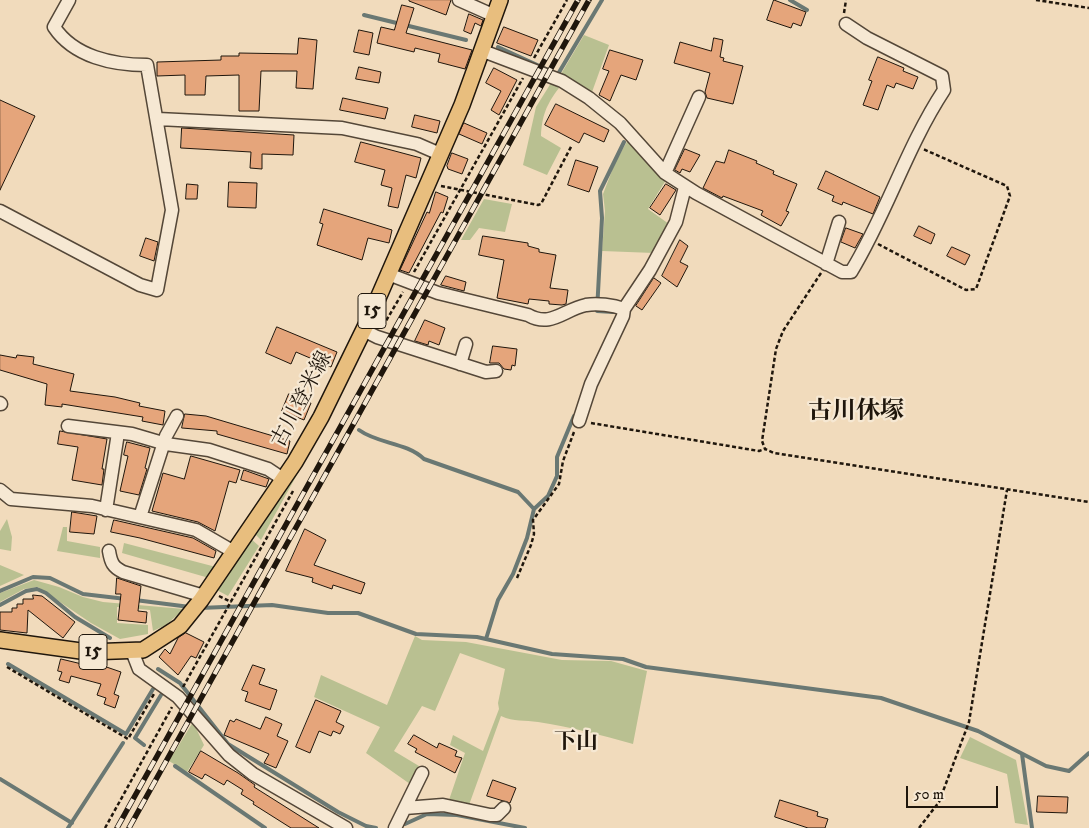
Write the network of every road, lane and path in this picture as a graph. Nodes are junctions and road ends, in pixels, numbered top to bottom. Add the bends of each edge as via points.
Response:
1 (69, 0) edge
2 (459, 0) edge
3 (500, 0) edge
4 (567, 0) edge
5 (1036, 0) edge
6 (1089, 8) edge
7 (495, 16) junction
8 (846, 24) dead end
9 (483, 51) junction
10 (536, 55) dead end
11 (699, 97) dead end
12 (158, 119) junction
13 (912, 144) junction
14 (572, 145) dead end
15 (440, 154) junction
16 (665, 173) junction
17 (427, 183) junction
18 (685, 187) junction
19 (0, 212) edge
20 (839, 222) dead end
21 (870, 240) junction
22 (827, 262) junction
23 (388, 274) junction
24 (624, 310) junction
25 (364, 330) junction
26 (466, 344) dead end
27 (460, 364) junction
28 (496, 372) dead end
29 (177, 416) dead end
30 (579, 420) junction
31 (68, 426) dead end
32 (118, 433) junction
33 (166, 444) junction
34 (765, 449) junction
35 (283, 480) junction
36 (0, 490) edge
37 (1007, 490) junction
38 (1089, 502) edge
39 (106, 510) junction
40 (140, 517) junction
41 (109, 551) dead end
42 (234, 552) junction
43 (517, 578) dead end
44 (203, 598) junction
45 (231, 602) dead end
46 (0, 640) edge
47 (132, 651) junction
48 (7, 667) dead end
49 (188, 680) dead end
50 (159, 684) junction
51 (178, 697) junction
52 (422, 773) dead end
53 (405, 808) junction
54 (504, 808) dead end
55 (105, 828) edge
56 (346, 828) edge
57 (395, 828) edge
58 (919, 828) edge

1 - 12 street via 54,27 62,40 100,60 122,65 147,65
2 - 7 street
3 - 7 main road, 古川登米線 / 15
4 - 10 path
5 - 6 path
7 - 9 main road, 古川登米線 / 15
8 - 13 street via 942,76 944,90
9 - 15 main road, 古川登米線 / 15
9 - 16 street via 562,81 589,98 620,123
11 - 16 street
12 - 15 street via 342,128 417,144
12 - 19 street via 172,210 157,290
13 - 21 street
13 - 21 path via 1007,186 1010,191 976,289 966,290
14 - 17 path via 538,205
15 - 17 main road, 古川登米線 / 15
16 - 18 street
17 - 23 main road, 古川登米線 / 15
18 - 22 street
18 - 24 street via 676,222
20 - 22 street
21 - 22 street via 850,272 842,272
22 - 34 path via 783,331 776,349 762,441
23 - 24 street via 438,293 528,315 539,321 597,305
23 - 25 main road, 古川登米線 / 15
24 - 30 street via 591,384
25 - 27 street via 377,338
25 - 35 main road, 古川登米線 / 15 via 321,418
26 - 27 street
27 - 28 street
29 - 33 street via 166,436
30 - 34 path via 759,451
30 - 43 path via 563,461 559,484 534,520 531,545
31 - 32 street
32 - 33 street
32 - 39 street
33 - 35 street via 209,450 268,469
33 - 40 street
34 - 37 path
35 - 42 main road, 古川登米線 / 15
36 - 39 street via 11,499
37 - 38 path
37 - 58 path via 969,722 939,802
39 - 40 street
40 - 42 street via 196,530
41 - 44 street via 110,562 123,572
42 - 44 main road, 古川登米線 / 15
44 - 47 main road, 古川登米線 / 15 via 180,626 143,650
45 - 49 path
46 - 47 main road, 古川登米線 / 15 via 88,652
47 - 50 street via 139,669
48 - 50 path via 128,740
50 - 51 street
51 - 55 path
51 - 56 street via 213,740 254,774
52 - 53 street
53 - 54 street via 443,805 490,815
53 - 57 street

